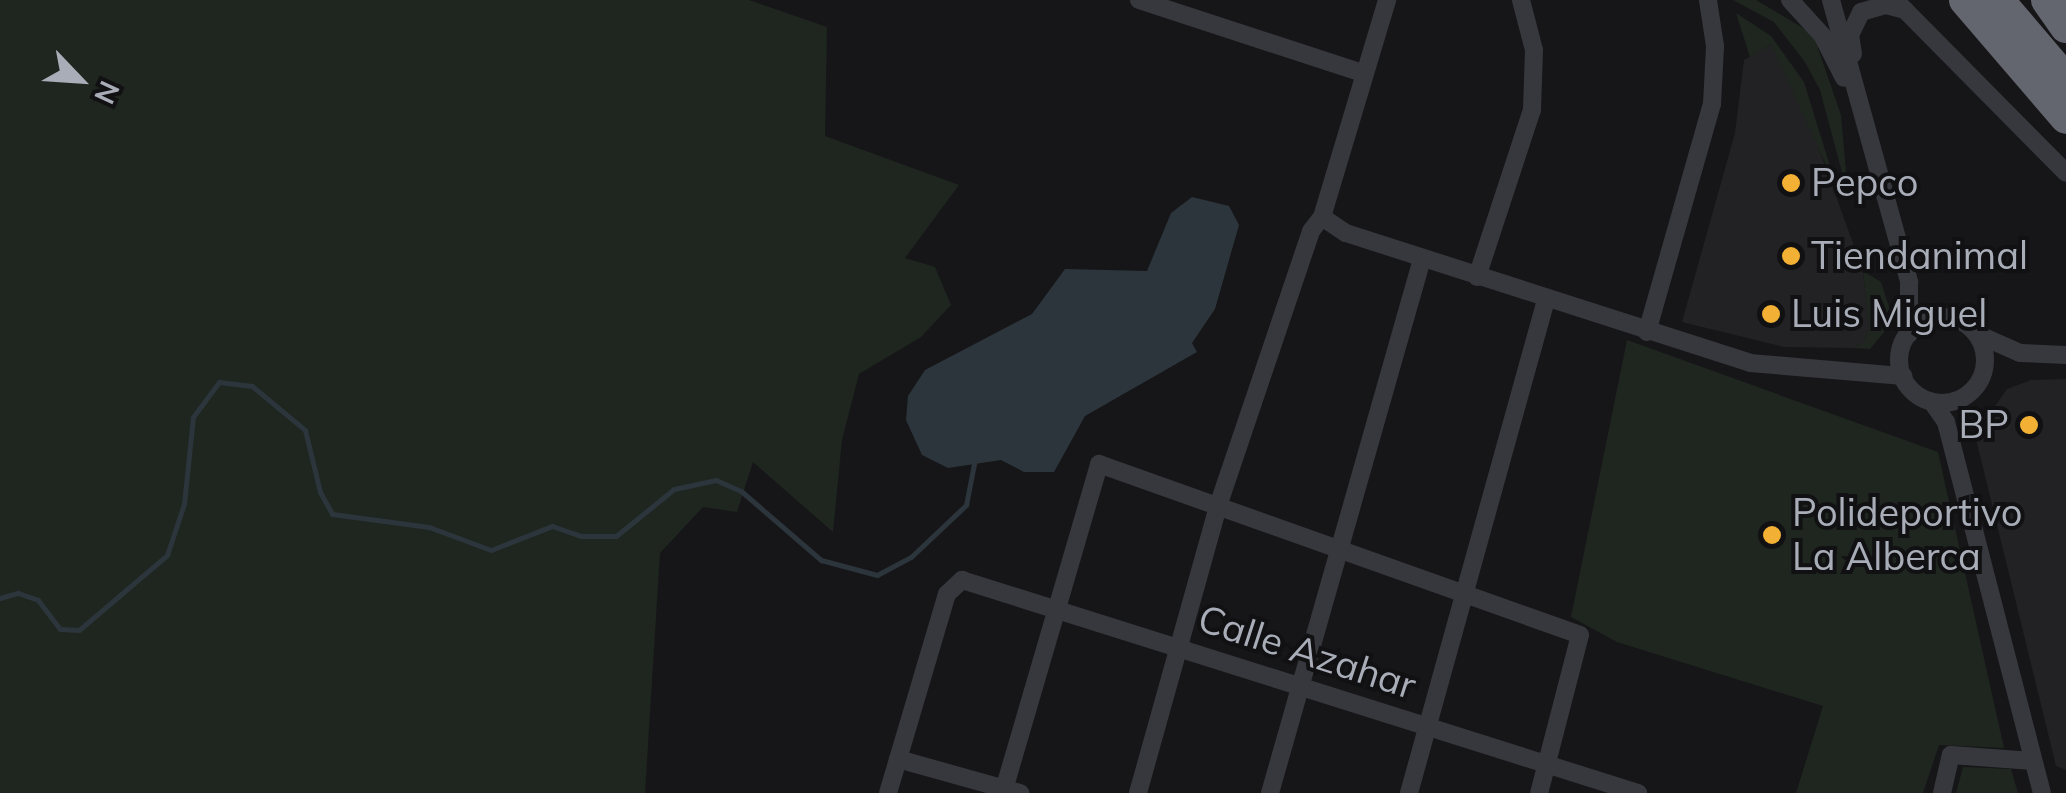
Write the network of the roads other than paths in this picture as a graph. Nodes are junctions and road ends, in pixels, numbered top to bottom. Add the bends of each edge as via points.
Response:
1 (1139, 0) edge
2 (1387, 0) edge
3 (1522, 0) edge
4 (1708, 0) edge
5 (1790, 0) edge
6 (1831, 0) edge
7 (1965, 0) edge
8 (1998, 0) edge
9 (2047, 0) edge
10 (1900, 5) edge
11 (2066, 27) edge
12 (1363, 73) junction
13 (2066, 80) edge
14 (1863, 114) junction
15 (2066, 118) edge
16 (2066, 173) edge
17 (1322, 217) junction
18 (1422, 259) junction
19 (1476, 278) junction
20 (1910, 282) junction
21 (1546, 300) junction
22 (1941, 317) junction
23 (1647, 332) junction
24 (1909, 334) junction
25 (1977, 334) junction
26 (1900, 352) junction
27 (2020, 352) junction
28 (2066, 355) edge
29 (1868, 368) junction
30 (1903, 376) junction
31 (1982, 376) junction
32 (1942, 402) junction
33 (1218, 506) junction
34 (1340, 549) junction
35 (1464, 594) junction
36 (1059, 607) junction
37 (1180, 646) junction
38 (1302, 685) junction
39 (1428, 726) junction
40 (898, 760) junction
41 (2033, 761) junction
42 (1548, 764) junction
43 (1009, 791) edge
44 (888, 793) edge
45 (1138, 793) edge
46 (1270, 793) edge
47 (1408, 793) edge
48 (1539, 793) edge
49 (1638, 793) edge
50 (1942, 793) edge
51 (2042, 793) edge

1 - 12 street
2 - 12 street
3 - 19 street via 1534,50 1532,110
4 - 23 street via 1715,46 1712,104
5 - 14 street via 1822,35
6 - 14 street
7 - 15 highway
8 - 13 highway
9 - 11 highway
10 - 14 street via 1871,6 1855,20 1850,35
10 - 16 street
12 - 17 street
14 - 20 street
17 - 18 street via 1329,226
17 - 33 street via 1311,230
18 - 19 street
18 - 34 street
19 - 21 street
20 - 22 street
20 - 24 street
21 - 23 street
21 - 35 street
22 - 24 street
22 - 25 street
23 - 29 street via 1750,363
24 - 26 street
25 - 27 street
25 - 31 street
26 - 29 street
26 - 30 street
27 - 28 street
27 - 31 street
29 - 30 street
30 - 32 street
31 - 32 street
32 - 41 street
33 - 34 street
33 - 36 street via 1099,464
33 - 37 street
34 - 35 street
34 - 38 street
35 - 39 street
35 - 42 street via 1580,636
36 - 37 street, Calle Azahar
36 - 40 street, Calle Azahar via 972,580 955,582
36 - 43 street
37 - 38 street, Calle Azahar
37 - 45 street
38 - 39 street, Calle Azahar
38 - 46 street
39 - 42 street, Calle Azahar
39 - 47 street
40 - 43 street
40 - 44 street
41 - 50 street via 1951,754
41 - 51 street
42 - 48 street
42 - 49 street, Calle Azahar

